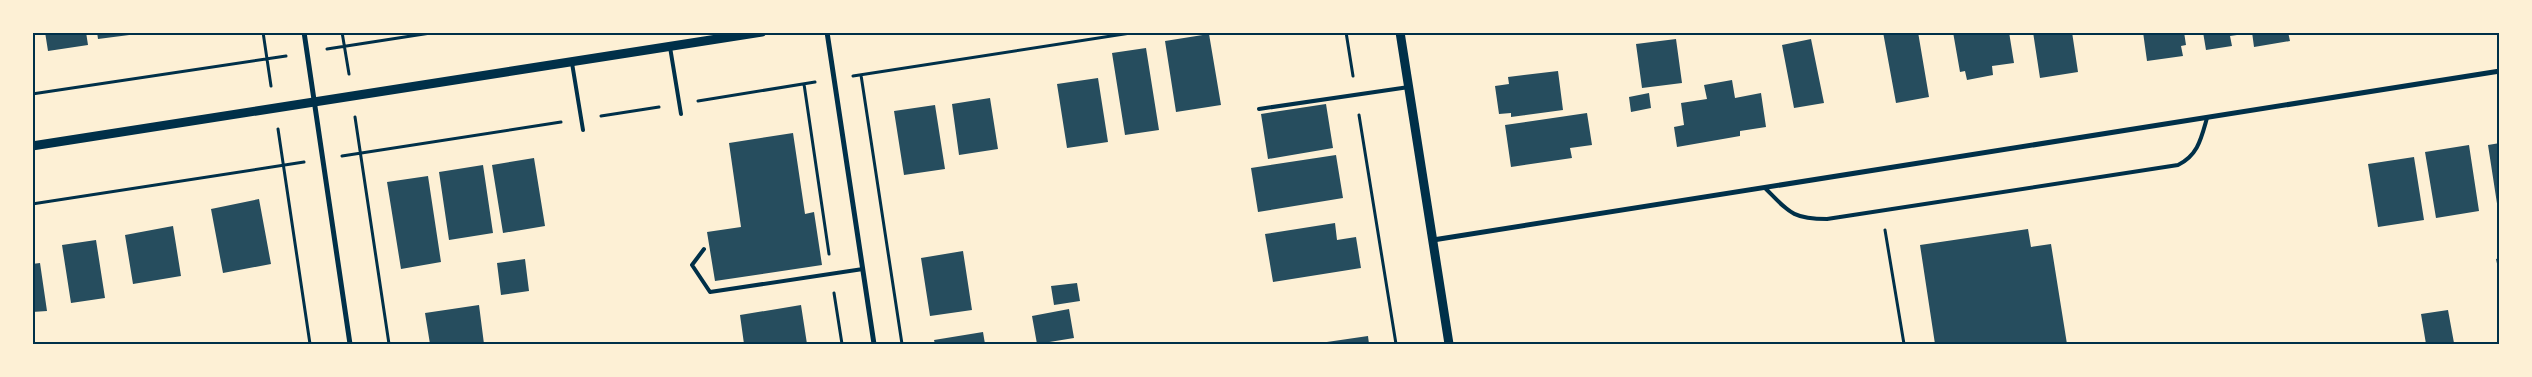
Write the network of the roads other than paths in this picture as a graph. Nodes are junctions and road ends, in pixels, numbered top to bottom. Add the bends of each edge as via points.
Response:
1 (304, 32) edge
2 (762, 32) edge
3 (827, 32) edge
4 (1400, 32) edge
5 (670, 46) junction
6 (571, 61) junction
7 (2500, 71) edge
8 (1409, 87) junction
9 (314, 102) junction
10 (1259, 109) dead end
11 (681, 114) dead end
12 (2207, 118) junction
13 (584, 130) dead end
14 (32, 146) edge
15 (1765, 188) junction
16 (1433, 240) junction
17 (704, 249) dead end
18 (863, 269) junction
19 (350, 344) edge
20 (874, 344) edge
21 (1449, 344) edge

1 - 9 street
2 - 5 street
3 - 18 street
4 - 8 street
5 - 6 street
5 - 11 lane
6 - 9 street
6 - 13 lane
7 - 12 street
8 - 10 lane
8 - 16 street
9 - 14 street
9 - 19 street
12 - 15 street
12 - 15 lane via 2198,149 2178,165 1828,220 1790,214
15 - 16 street
16 - 21 street
17 - 18 lane via 692,264 710,292
18 - 20 street

